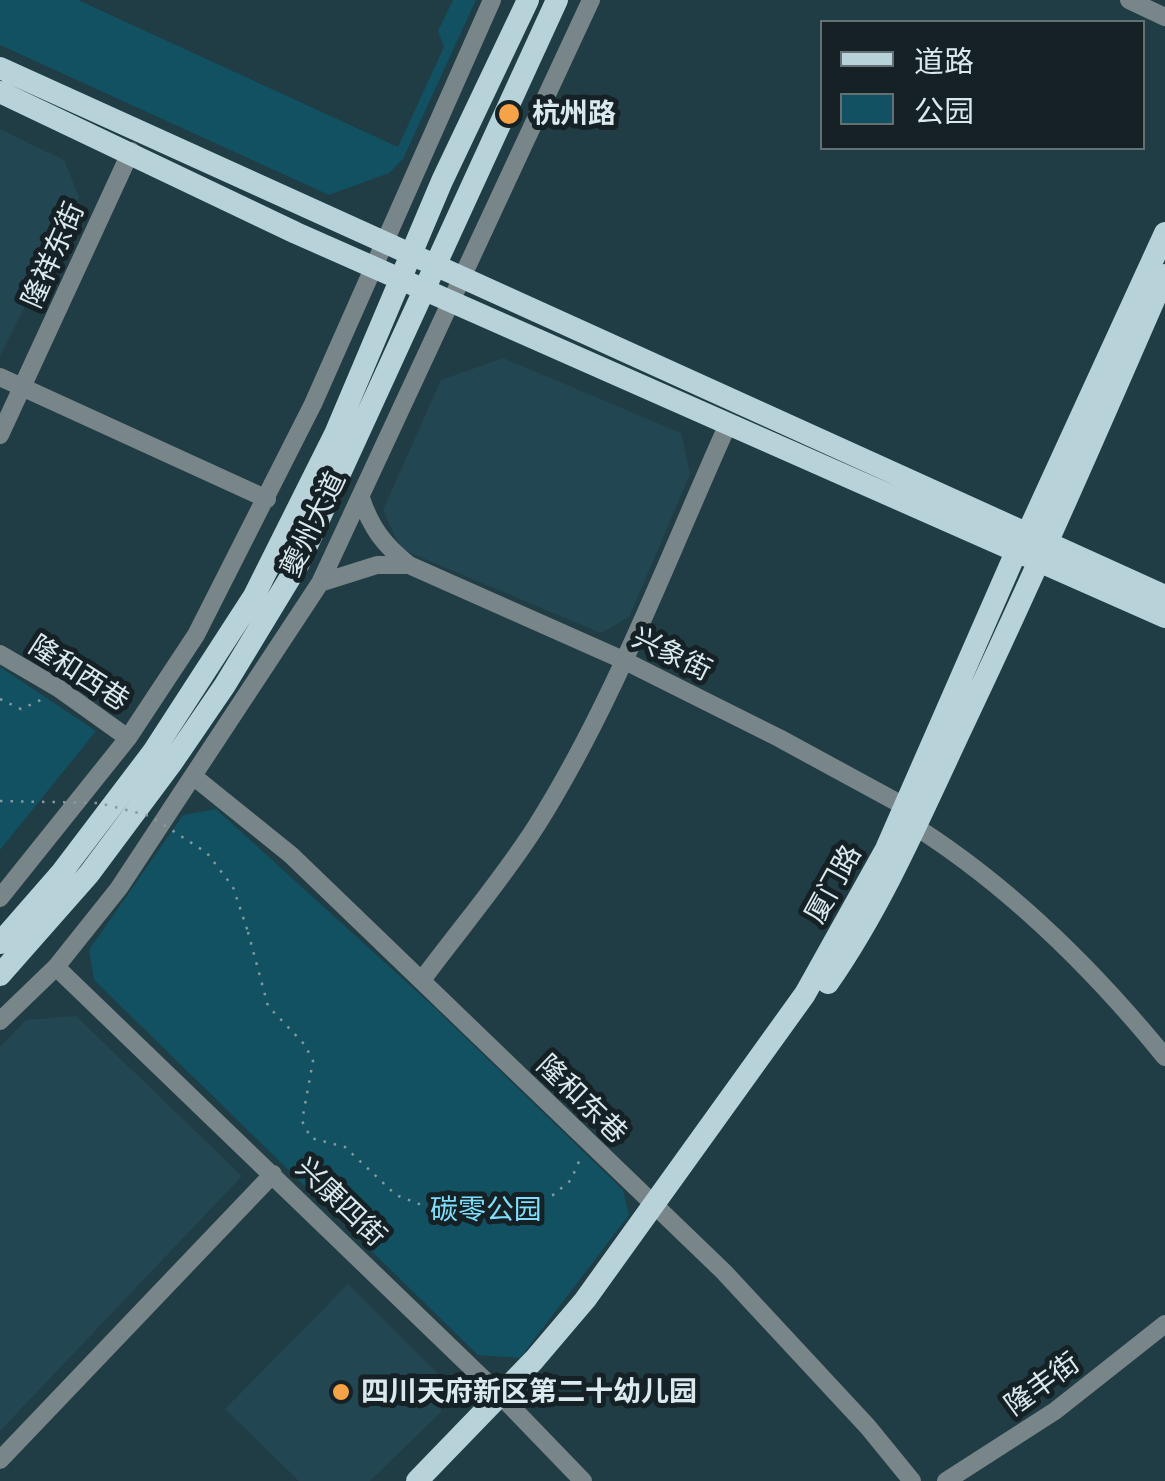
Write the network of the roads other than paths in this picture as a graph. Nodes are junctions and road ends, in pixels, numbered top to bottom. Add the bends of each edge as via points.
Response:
1 (492, 0) edge
2 (528, 0) edge
3 (557, 0) edge
4 (591, 0) edge
5 (1128, 0) edge
6 (1165, 17) edge
7 (0, 68) edge
8 (0, 92) edge
9 (130, 152) junction
10 (1165, 233) edge
11 (383, 242) junction
12 (411, 255) junction
13 (434, 265) junction
14 (372, 266) junction
15 (1165, 275) edge
16 (461, 278) junction
17 (401, 280) junction
18 (423, 289) junction
19 (451, 302) junction
20 (0, 377) edge
21 (23, 388) junction
22 (728, 424) junction
23 (0, 435) edge
24 (360, 498) junction
25 (267, 499) junction
26 (1033, 548) junction
27 (409, 565) junction
28 (320, 583) junction
29 (1165, 596) edge
30 (1165, 617) edge
31 (0, 654) edge
32 (622, 660) junction
33 (128, 738) junction
34 (193, 776) junction
35 (910, 816) junction
36 (0, 898) edge
37 (0, 943) edge
38 (56, 967) junction
39 (0, 976) edge
40 (422, 980) junction
41 (0, 1021) edge
42 (1165, 1057) edge
43 (273, 1174) junction
44 (659, 1212) junction
45 (1165, 1324) edge
46 (505, 1401) junction
47 (0, 1460) edge
48 (416, 1481) edge
49 (438, 1481) edge
50 (583, 1481) edge
51 (912, 1481) edge
52 (946, 1481) edge

1 - 11 street, 夔州大道
2 - 12 main road, 夔州大道
3 - 13 main road, 夔州大道
4 - 16 street, 夔州大道
5 - 6 street
7 - 11 main road
8 - 9 main road
9 - 14 main road
9 - 21 street, 隆祥东街
10 - 26 main road, 厦门路
11 - 12 main road
11 - 14 street, 夔州大道
12 - 13 main road
12 - 17 main road, 夔州大道
13 - 16 main road
13 - 18 main road, 夔州大道
14 - 17 main road
14 - 25 street, 夔州大道
15 - 26 main road, 厦门路
16 - 19 street, 夔州大道
16 - 26 main road
17 - 18 main road
17 - 37 main road, 夔州大道 via 335,434 254,596 152,752
18 - 19 main road
18 - 39 main road, 夔州大道 via 344,469 276,602 149,794
19 - 22 main road
19 - 24 street, 夔州大道
20 - 21 street
21 - 23 street, 隆祥东街
21 - 25 street
22 - 26 main road
22 - 32 street
24 - 27 street, 兴象街 via 380,540
24 - 28 street, 夔州大道
25 - 33 street, 夔州大道 via 196,634
26 - 29 main road
26 - 30 main road
26 - 35 main road, 厦门路
27 - 28 street via 376,566
27 - 32 street, 兴象街
28 - 34 street, 夔州大道
31 - 33 street, 隆和西巷
32 - 35 street, 兴象街 via 779,738
32 - 40 street via 534,828
33 - 36 street, 夔州大道
34 - 38 street, 夔州大道 via 119,888
34 - 40 street, 隆和东巷 via 291,855
35 - 42 street, 兴象街 via 1030,913
35 - 44 main road, 厦门路 via 869,918 832,977
38 - 41 street, 夔州大道
38 - 43 street, 兴康四街
40 - 44 street, 隆和东巷
43 - 46 street, 兴康四街
43 - 47 street
44 - 46 main road, 厦门路 via 598,1306
44 - 51 street, 隆和东巷 via 780,1331
45 - 52 street, 隆丰街 via 1055,1412
46 - 48 main road, 厦门路
46 - 49 main road, 厦门路
46 - 50 street, 兴康四街

